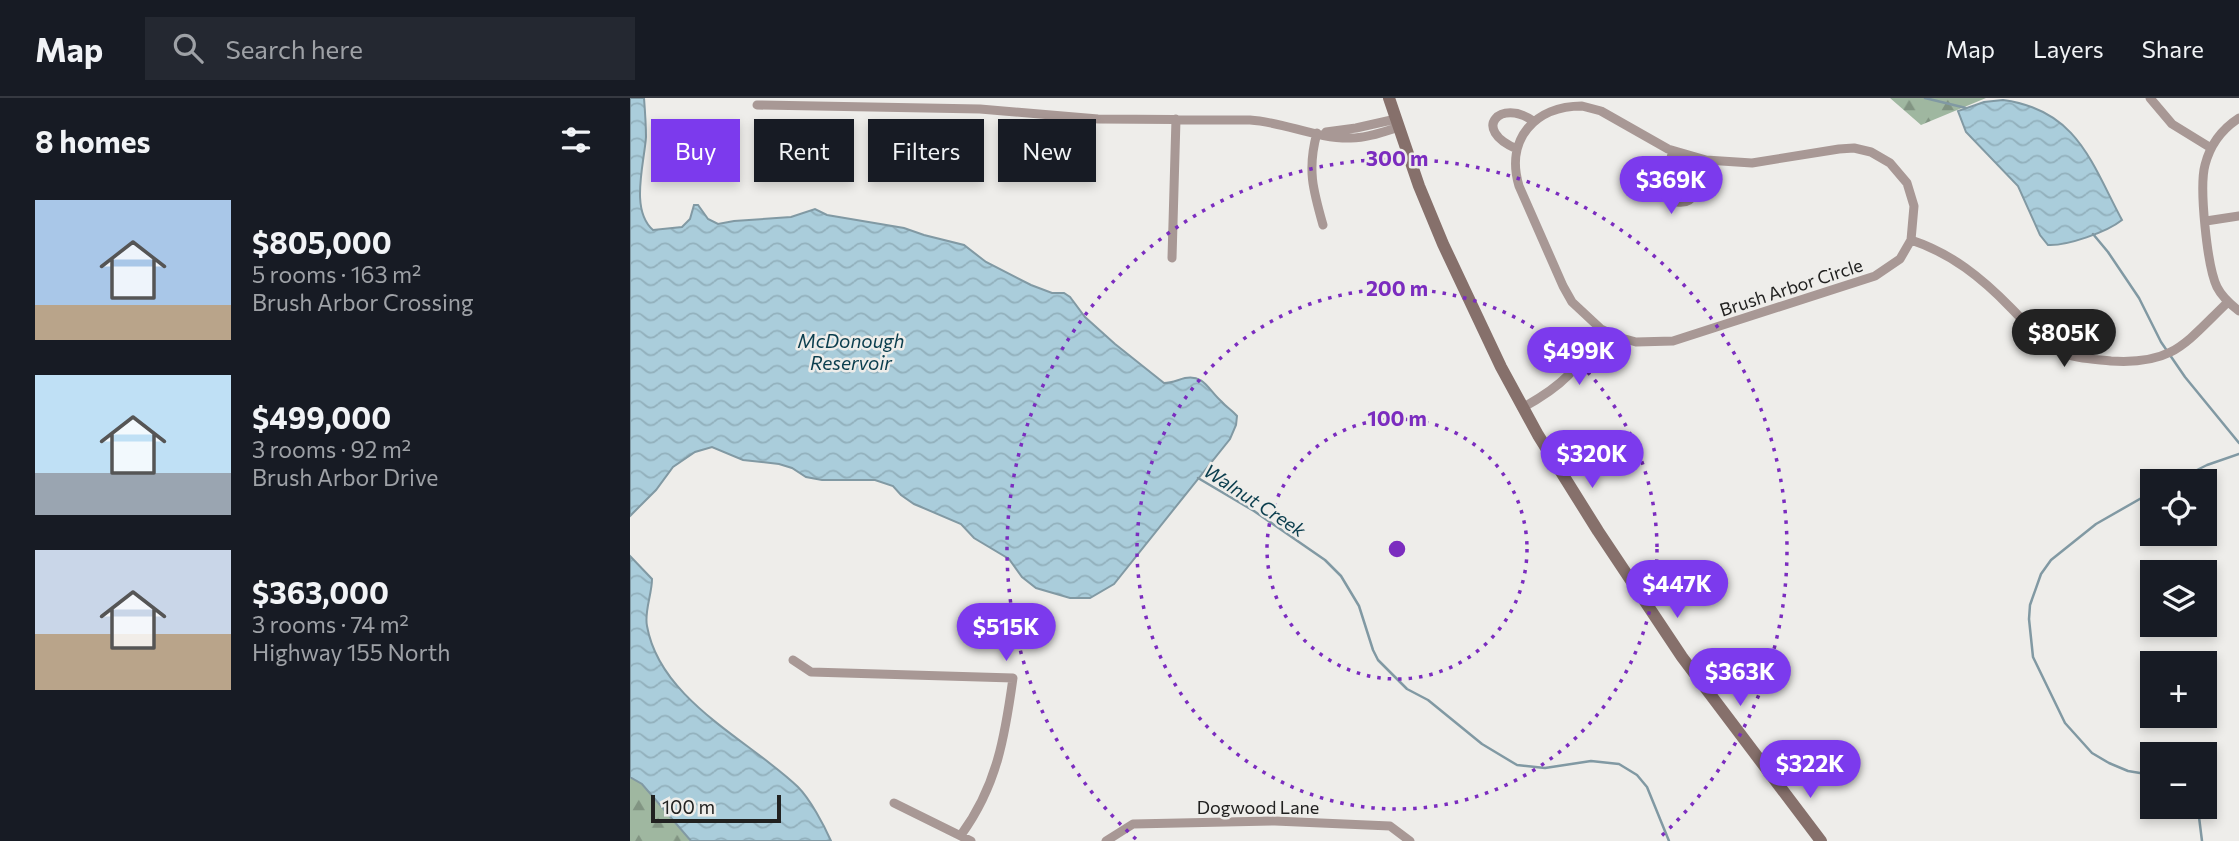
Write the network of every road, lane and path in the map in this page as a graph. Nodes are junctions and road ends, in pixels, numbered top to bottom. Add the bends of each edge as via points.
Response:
1 (1389, 98) edge
2 (2150, 98) edge
3 (757, 105) dead end
4 (2239, 118) edge
5 (1176, 119) junction
6 (1533, 121) junction
7 (1397, 123) junction
8 (1317, 133) junction
9 (2211, 148) junction
10 (1517, 149) junction
11 (1673, 151) junction
12 (1706, 160) junction
13 (2239, 216) edge
14 (2206, 221) junction
15 (1323, 225) dead end
16 (1911, 240) junction
17 (1172, 258) dead end
18 (2228, 302) junction
19 (2239, 311) edge
20 (1601, 329) junction
21 (1522, 408) junction
22 (793, 660) dead end
23 (894, 803) dead end
24 (961, 835) junction
25 (971, 841) edge
26 (1105, 841) edge
27 (1410, 841) edge
28 (1821, 841) edge

1 - 7 main road
2 - 9 street via 2172,124
3 - 5 street
4 - 9 street
5 - 8 street via 1259,120
5 - 17 street
6 - 10 street
6 - 10 street via 1515,109 1502,111 1495,118 1497,137
6 - 11 street via 1564,107 1588,106
7 - 8 street
7 - 21 main road via 1443,244
8 - 15 street via 1311,174
9 - 14 street via 2202,180
10 - 20 street, Brush Arbor Circle via 1519,186 1563,286 1578,310
11 - 12 street
11 - 12 street via 1662,186 1676,202 1695,196
12 - 16 street via 1752,163 1839,149 1871,152 1890,163 1908,183 1914,206
13 - 14 street
14 - 18 street via 2213,277
16 - 18 street via 1966,267 2043,340 2078,357 2136,362 2157,359 2179,348
16 - 20 street, Brush Arbor Circle via 1900,258 1875,276 1673,341 1636,342
18 - 19 street
20 - 21 street via 1568,378
21 - 28 main road via 1682,657
22 - 24 street via 811,672 1013,678 998,764 984,800
23 - 24 street
24 - 25 street
26 - 27 street, Dogwood Lane via 1133,824 1275,821 1391,826

